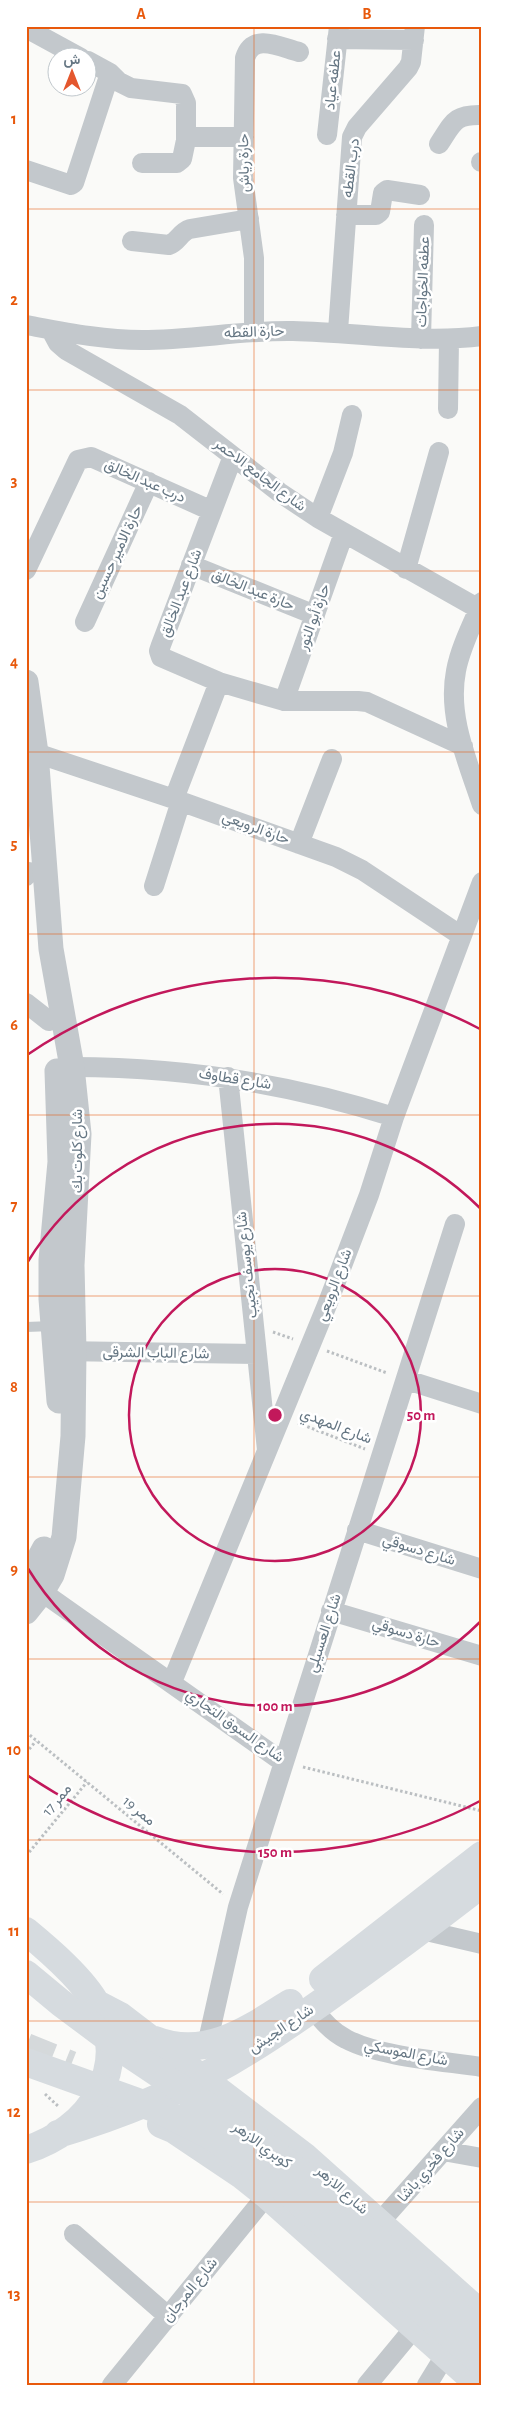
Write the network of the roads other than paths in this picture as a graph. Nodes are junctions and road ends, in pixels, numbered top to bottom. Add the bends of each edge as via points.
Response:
1 (26, 28) edge
2 (338, 32) edge
3 (414, 33) edge
4 (63, 48) edge
5 (299, 52) dead end
6 (98, 66) edge
7 (110, 73) junction
8 (482, 116) edge
9 (327, 135) dead end
10 (244, 137) junction
11 (186, 140) junction
12 (439, 144) dead end
13 (142, 163) dead end
14 (27, 170) edge
15 (420, 195) dead end
16 (346, 215) junction
17 (248, 219) junction
18 (424, 225) dead end
19 (132, 242) dead end
20 (26, 325) edge
21 (52, 330) junction
22 (254, 330) junction
23 (338, 332) junction
24 (482, 336) edge
25 (421, 338) junction
26 (449, 340) junction
27 (448, 409) dead end
28 (352, 415) dead end
29 (439, 452) dead end
30 (233, 456) junction
31 (149, 482) junction
32 (212, 511) junction
33 (318, 518) junction
34 (344, 533) junction
35 (191, 565) junction
36 (406, 569) junction
37 (26, 570) edge
38 (480, 605) edge
39 (315, 615) junction
40 (85, 622) dead end
41 (26, 682) edge
42 (219, 682) junction
43 (284, 701) junction
44 (463, 746) junction
45 (36, 753) junction
46 (332, 759) dead end
47 (178, 800) junction
48 (482, 805) edge
49 (26, 831) edge
50 (299, 844) junction
51 (28, 874) edge
52 (482, 882) edge
53 (154, 886) dead end
54 (476, 915) edge
55 (460, 935) junction
56 (26, 1003) edge
57 (56, 1019) junction
58 (72, 1067) junction
59 (228, 1077) junction
60 (394, 1117) junction
61 (455, 1224) dead end
62 (53, 1326) junction
63 (26, 1327) edge
64 (65, 1351) junction
65 (257, 1354) junction
66 (406, 1380) junction
67 (482, 1404) edge
68 (267, 1452) junction
69 (357, 1530) junction
70 (482, 1569) edge
71 (34, 1588) edge
72 (331, 1611) junction
73 (26, 1612) edge
74 (482, 1656) edge
75 (172, 1682) junction
76 (283, 1762) junction
77 (482, 1855) edge
78 (482, 1884) edge
79 (422, 1930) junction
80 (26, 1931) edge
81 (482, 1944) edge
82 (26, 1974) edge
83 (97, 2004) junction
84 (313, 2008) junction
85 (147, 2037) junction
86 (207, 2045) junction
87 (26, 2062) edge
88 (482, 2067) edge
89 (202, 2078) junction
90 (482, 2107) edge
91 (124, 2113) junction
92 (67, 2128) junction
93 (26, 2150) edge
94 (443, 2151) junction
95 (482, 2158) edge
96 (267, 2195) junction
97 (379, 2223) junction
98 (74, 2234) dead end
99 (482, 2315) edge
100 (169, 2317) junction
101 (415, 2327) junction
102 (482, 2336) edge
103 (446, 2354) junction
104 (482, 2363) edge
105 (112, 2385) edge
106 (367, 2385) edge
107 (428, 2385) edge
108 (480, 2385) edge

1 - 4 street
2 - 3 street, درب القطه
2 - 9 street, عطفه عياد
3 - 16 street, درب القطه via 408,68 352,137
5 - 10 street, حارة رياش via 262,42 247,50
6 - 7 street
7 - 11 street via 131,88 182,94 186,103
7 - 14 street via 74,183 68,184
8 - 12 street via 468,115 456,119
10 - 11 street via 190,137
10 - 17 street, حارة رياش via 243,178
11 - 13 street via 178,163
15 - 16 street via 387,190 376,215
16 - 23 street, درب القطه
17 - 19 street via 190,228 169,245
17 - 22 street, حارة رياش via 254,258
18 - 25 street, عطفه الخواجات
20 - 21 street, حارة القطه
21 - 22 street, حارة القطه via 144,340
21 - 30 street, شارع الجامع الاحمر via 58,343 66,350 180,415
22 - 23 street, حارة القطه
23 - 25 street, حارة القطه
24 - 26 street, حارة القطه
25 - 26 street, حارة القطه
26 - 27 street
28 - 33 street via 343,453
29 - 36 street
30 - 32 street, شارع عبد الخالق
30 - 33 street, شارع الجامع الاحمر
31 - 32 street, درب عبد الخالق
31 - 37 street, درب عبد الخالق via 91,457 78,460
31 - 40 street, حارة الامير حسين
32 - 35 street, شارع عبد الخالق
33 - 34 street, شارع الجامع الاحمر
34 - 36 street, شارع الجامع الاحمر
34 - 39 street, حارة أبو النور
35 - 39 street, حارة عبد الخالق
35 - 42 street, شارع عبد الخالق via 159,651 162,657
36 - 38 street, شارع الجامع الاحمر
38 - 44 street via 456,669 456,717
39 - 43 street, حارة أبو النور
41 - 45 street, شارع كلوت بك
42 - 43 street, شارع عبد الخالق
42 - 47 street
43 - 44 street, شارع عبد الخالق via 367,702
44 - 48 street
45 - 47 street, حارة الرويعي
45 - 57 street, شارع كلوت بك
46 - 50 street
47 - 50 street, حارة الرويعي
47 - 53 street
49 - 51 street, شارع كلوت بك
50 - 55 street, حارة الرويعي via 362,870
51 - 57 street, شارع كلوت بك via 36,959
52 - 54 street, شارع الرويعي
54 - 55 street, شارع الرويعي
55 - 60 street, شارع الرويعي
56 - 57 street
57 - 58 street, شارع كلوت بك
57 - 62 street, شارع كلوت بك via 60,1162 51,1260
58 - 59 street, شارع قطاوف via 150,1069
58 - 64 street, شارع كلوت بك via 79,1134
59 - 60 street, شارع قطاوف via 312,1093
59 - 65 street, شارع يوسف نجيب
60 - 68 street, شارع الرويعي via 369,1194
61 - 66 street, شارع العسيلي
62 - 63 lane
62 - 64 street, شارع كلوت بك
64 - 65 street, شارع الباب الشرقى
64 - 71 street, شارع كلوت بك via 73,1436 64,1536 57,1562
65 - 68 street, شارع يوسف نجيب
66 - 67 street
66 - 69 street, شارع العسيلي
68 - 75 street, شارع الرويعي
69 - 70 street, شارع دسوقي
69 - 72 street, شارع العسيلي
71 - 73 street, شارع كلوت بك
71 - 75 street, شارع السوق التجاري
72 - 74 street, حارة دسوقي
72 - 76 street, شارع العسيلي
75 - 76 street, شارع السوق التجاري
76 - 86 street, شارع العسيلي via 238,1907
77 - 86 main road, شارع الجيش via 294,2000 236,2036
78 - 79 main road, شارع الجيش
79 - 81 street
79 - 84 main road, شارع الجيش
80 - 83 main road via 64,1966
82 - 102 main road, كوبري الازهر via 92,2027 261,2142 317,2186
83 - 85 main road, شارع الازهر via 120,2016
83 - 92 main road via 110,2040 111,2060 98,2094
84 - 88 street, شارع الموسكي via 335,2033 365,2047
84 - 89 main road, شارع الجيش
85 - 86 main road, شارع الجيش via 176,2046
85 - 89 main road, شارع الازهر
87 - 104 main road, كوبري الازهر via 157,2109 234,2150 280,2186
89 - 91 main road, شارع الجيش
89 - 97 main road, شارع الازهر via 305,2157
90 - 94 street, شارع فخري باشا
91 - 92 main road, شارع الجيش
91 - 96 main road via 173,2129
92 - 93 main road via 51,2140
94 - 95 street
94 - 97 street, شارع فخري باشا
96 - 100 street, شارع المرجان
96 - 101 main road
97 - 99 main road, شارع الازهر
98 - 100 street
100 - 105 street, شارع المرجان
101 - 103 main road
101 - 106 street
103 - 107 street
103 - 108 main road

